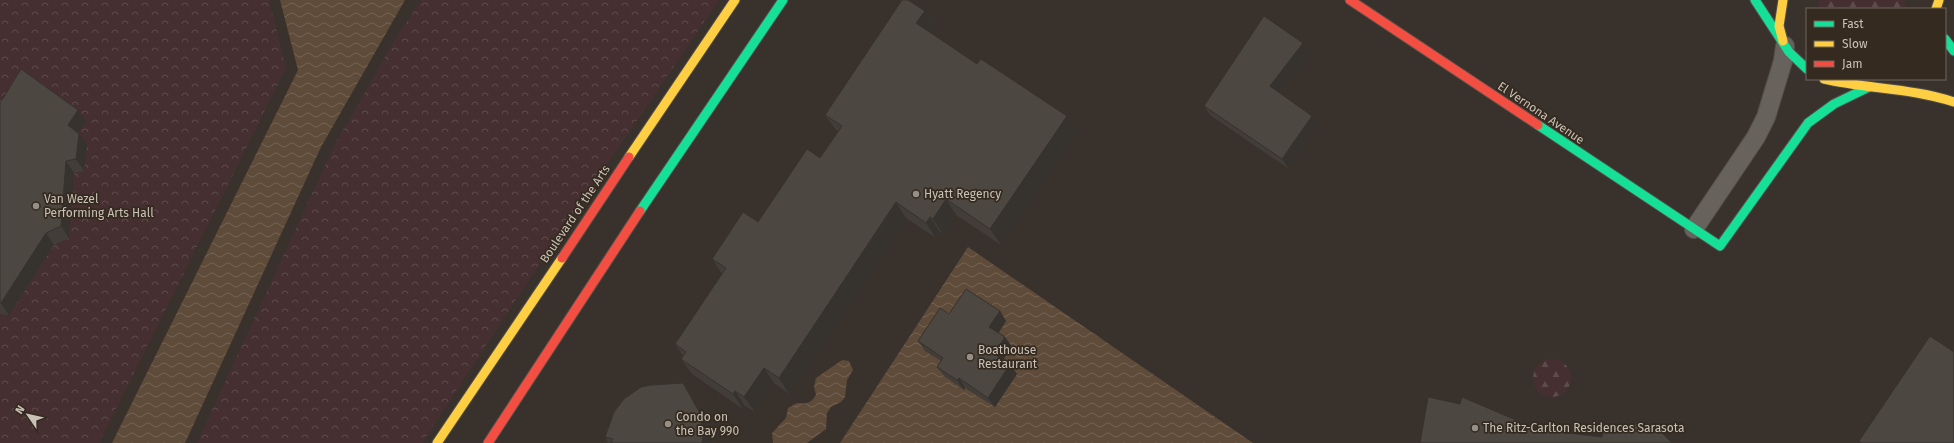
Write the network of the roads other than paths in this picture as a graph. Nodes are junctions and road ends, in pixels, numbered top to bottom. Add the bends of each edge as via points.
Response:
1 (735, 0) edge
2 (783, 0) edge
3 (1350, 0) edge
4 (1755, 0) edge
5 (1780, 2) edge
6 (1946, 40) edge
7 (1785, 46) junction
8 (1954, 51) edge
9 (1806, 68) edge
10 (1828, 80) edge
11 (1881, 80) edge
12 (1869, 87) junction
13 (1954, 102) edge
14 (1694, 229) junction
15 (437, 443) edge
16 (488, 443) edge

1 - 15 street, Boulevard of the Arts
2 - 16 street via 594,279
3 - 14 street, El Vernona Avenue
4 - 7 street
5 - 7 street via 1779,26
6 - 8 street
7 - 9 street
7 - 14 street via 1766,117 1756,137
10 - 12 street
11 - 12 street
12 - 13 street via 1931,94
12 - 14 street, El Vernona Avenue via 1834,104 1808,123 1720,246

